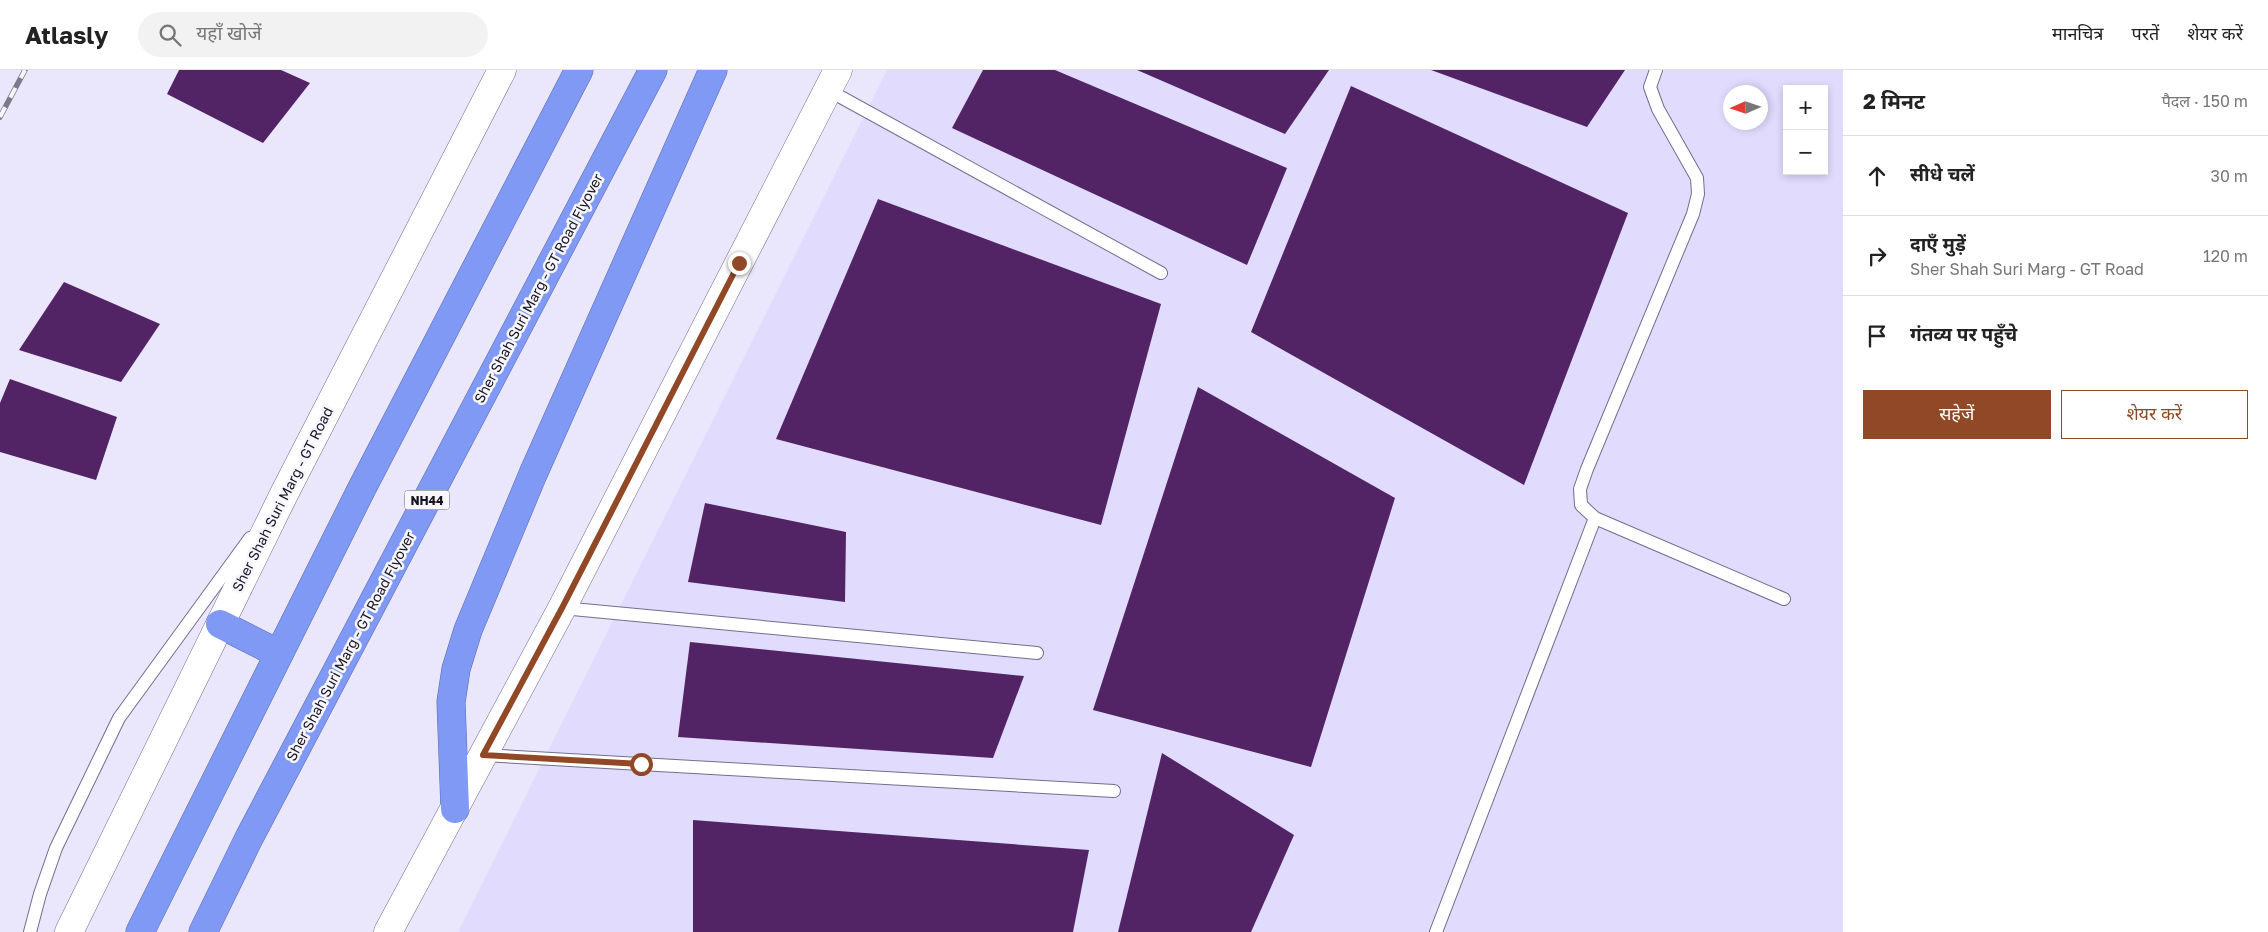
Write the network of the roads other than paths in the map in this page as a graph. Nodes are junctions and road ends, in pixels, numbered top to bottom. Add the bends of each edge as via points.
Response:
1 (502, 70) edge
2 (579, 70) edge
3 (653, 70) edge
4 (713, 70) edge
5 (1656, 70) edge
6 (833, 80) edge
7 (1161, 273) dead end
8 (285, 492) junction
9 (1595, 518) junction
10 (1784, 599) dead end
11 (562, 608) junction
12 (220, 624) junction
13 (1037, 653) dead end
14 (279, 654) junction
15 (483, 755) junction
16 (1114, 791) dead end
17 (455, 808) junction
18 (30, 932) edge
19 (69, 932) edge
20 (140, 932) edge
21 (203, 932) edge
22 (388, 932) edge
23 (1436, 932) edge

1 - 8 street, Sher Shah Suri Marg - GT Road
2 - 14 highway
3 - 21 highway, Sher Shah Suri Marg - GT Road Flyover / NH44 via 248,838
4 - 17 highway via 533,474 468,630 456,668 451,702
5 - 9 lane via 1650,86 1658,110 1697,178 1698,194 1693,214 1580,489 1581,505
6 - 7 lane
6 - 11 street
8 - 12 street, Sher Shah Suri Marg - GT Road
8 - 18 lane via 119,718 56,848
9 - 10 lane
9 - 23 lane
11 - 13 lane
11 - 15 street
12 - 14 highway
12 - 19 street, Sher Shah Suri Marg - GT Road
14 - 20 highway
15 - 16 lane
15 - 17 street
17 - 22 street

